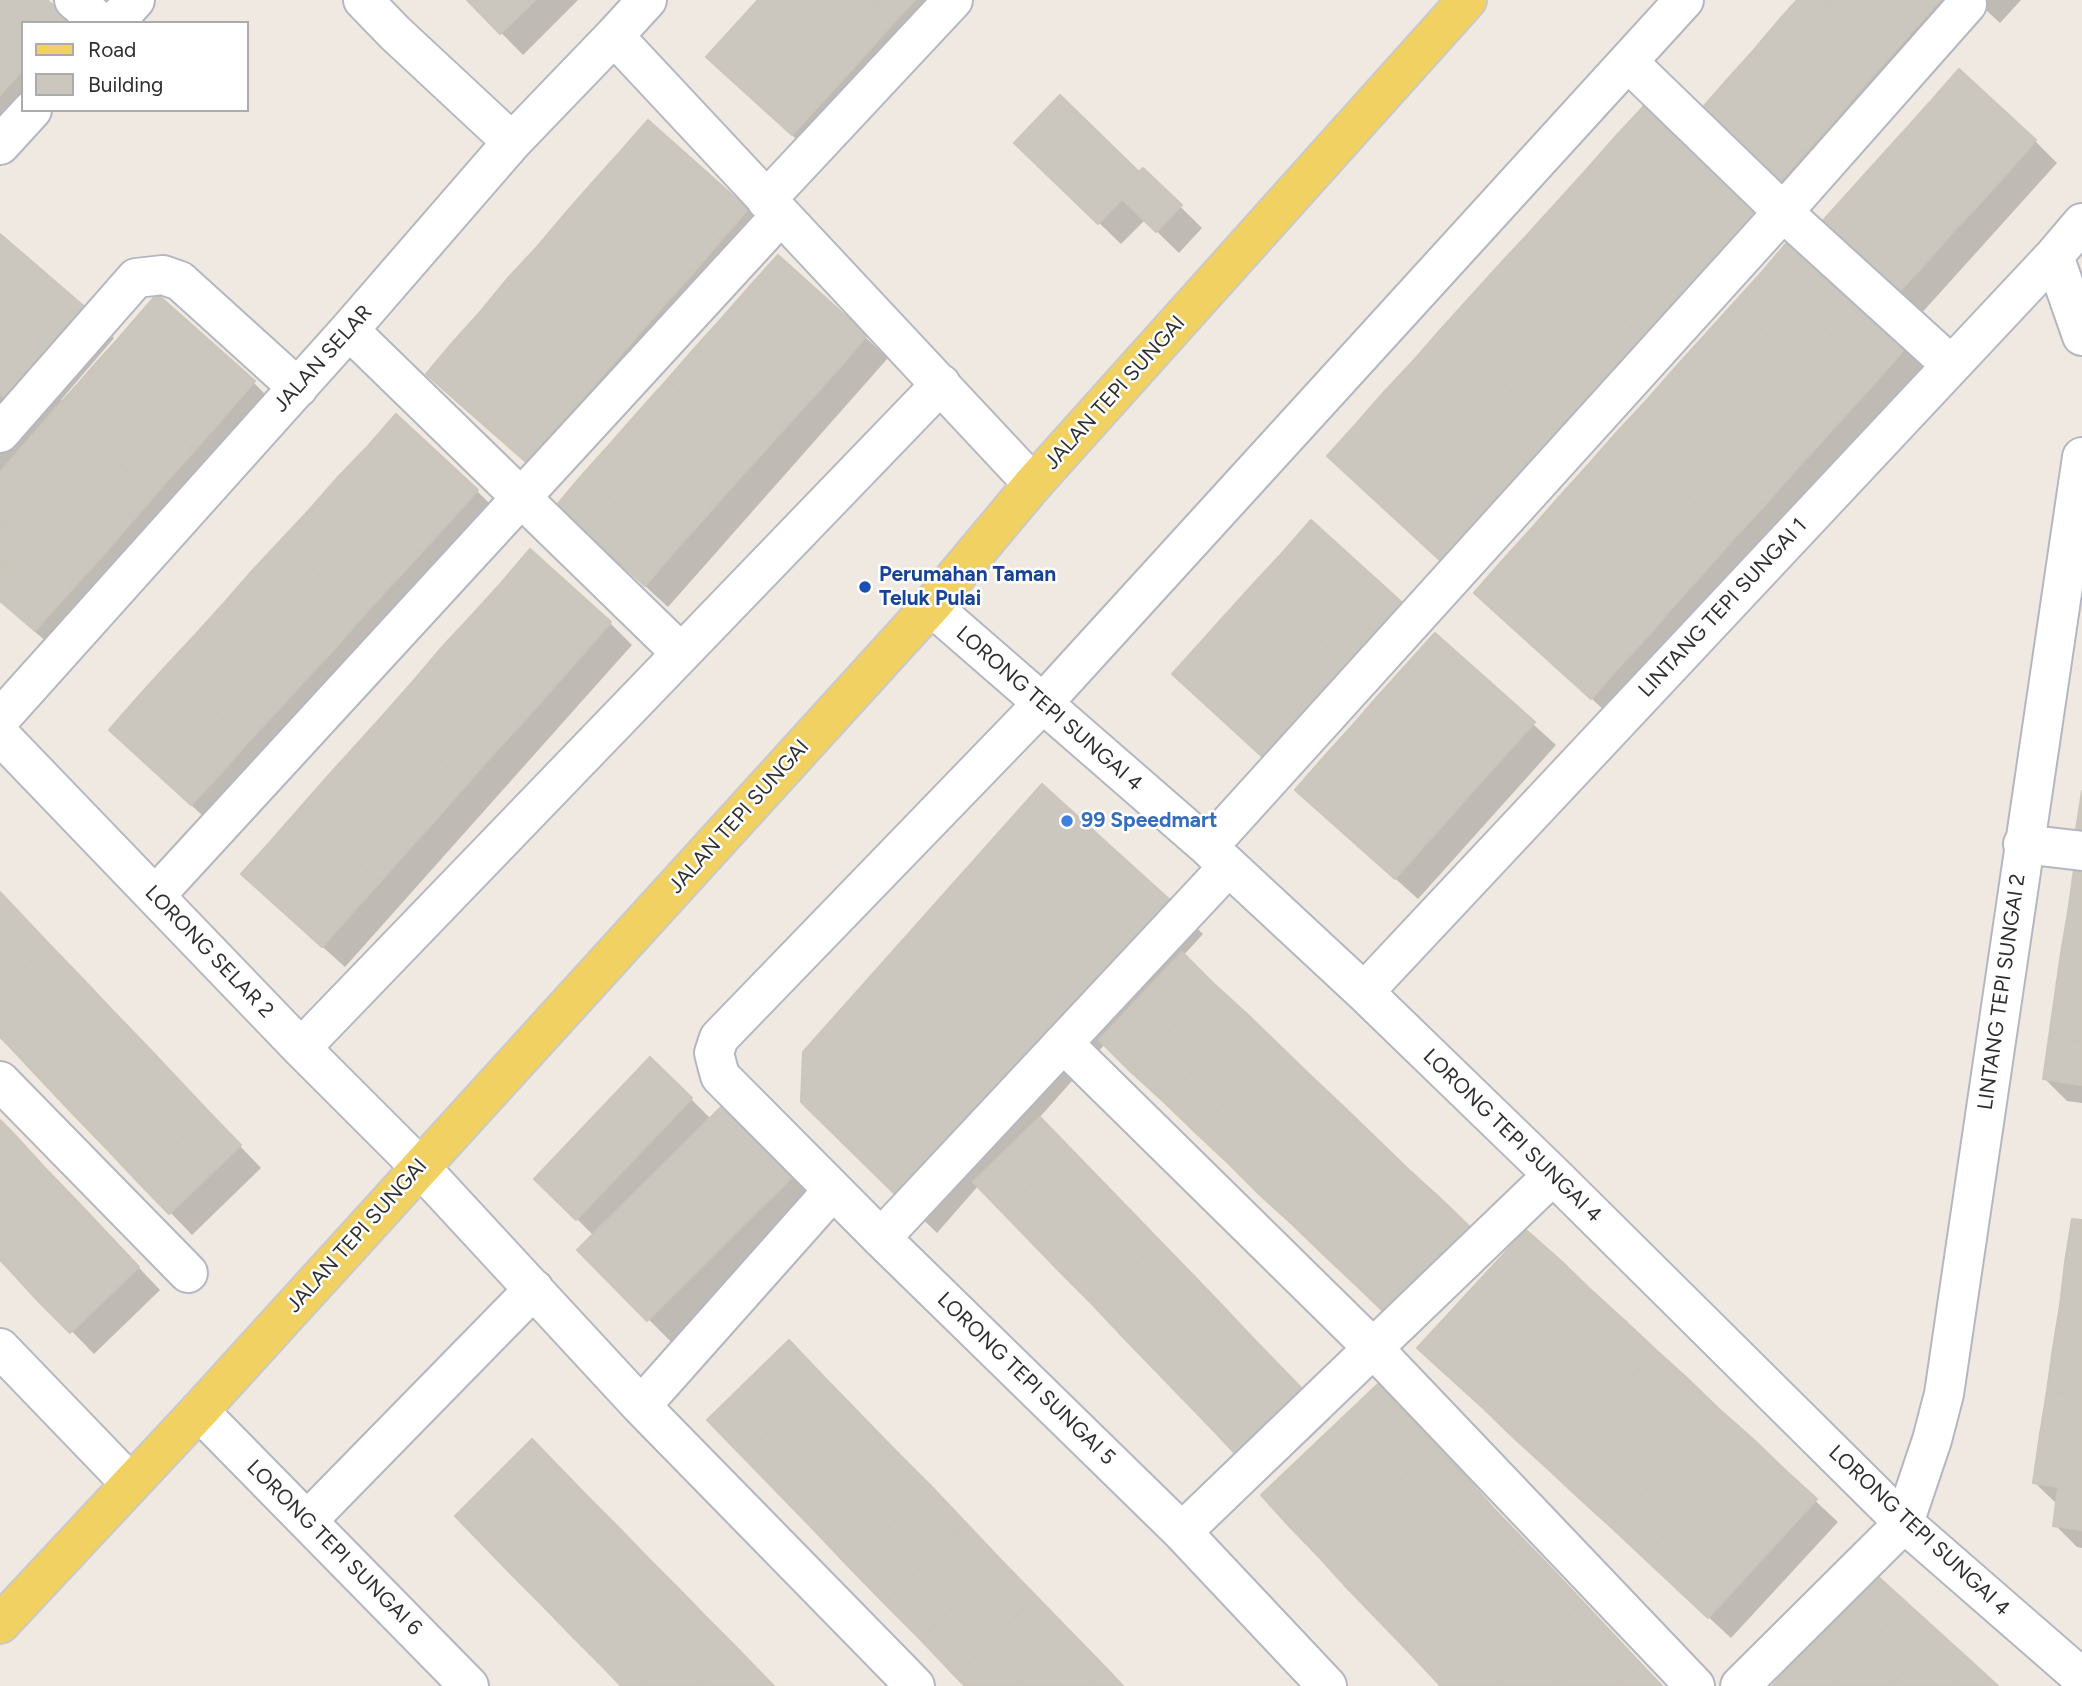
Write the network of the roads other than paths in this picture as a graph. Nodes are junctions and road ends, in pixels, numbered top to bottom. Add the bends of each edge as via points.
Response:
1 (74, 0) edge
2 (135, 0) edge
3 (363, 0) edge
4 (647, 0) edge
5 (953, 0) edge
6 (1467, 0) edge
7 (1684, 0) edge
8 (1967, 5) dead end
9 (99, 21) edge
10 (116, 21) edge
11 (614, 36) junction
12 (1628, 62) junction
13 (30, 112) edge
14 (512, 142) junction
15 (0, 145) edge
16 (773, 208) junction
17 (1783, 212) junction
18 (2082, 223) edge
19 (2054, 256) junction
20 (349, 330) junction
21 (2082, 336) edge
22 (1951, 365) junction
23 (941, 384) junction
24 (298, 388) junction
25 (0, 433) edge
26 (2082, 457) edge
27 (1033, 484) junction
28 (522, 498) junction
29 (931, 606) junction
30 (681, 653) junction
31 (1042, 704) junction
32 (0, 719) edge
33 (0, 735) edge
34 (2024, 844) junction
35 (2082, 851) edge
36 (1218, 857) junction
37 (155, 896) junction
38 (1364, 992) junction
39 (1063, 1043) junction
40 (301, 1048) junction
41 (0, 1081) edge
42 (420, 1167) junction
43 (1553, 1175) junction
44 (833, 1190) junction
45 (881, 1238) junction
46 (188, 1273) dead end
47 (534, 1289) junction
48 (0, 1348) edge
49 (1373, 1349) junction
50 (641, 1406) junction
51 (199, 1411) junction
52 (130, 1483) junction
53 (307, 1521) junction
54 (1904, 1523) junction
55 (1182, 1532) junction
56 (5, 1608) edge
57 (2082, 1678) edge
58 (469, 1686) edge
59 (915, 1686) edge
60 (1327, 1686) edge
61 (1695, 1686) edge
62 (1740, 1686) edge

1 - 9 street
2 - 10 street
3 - 14 street
4 - 11 street, JALAN SELAR
5 - 16 street
6 - 27 main road, JALAN TEPI SUNGAI
7 - 12 street
8 - 17 street
11 - 14 street, JALAN SELAR
11 - 16 street
12 - 17 street
12 - 31 street
13 - 15 street
14 - 20 street, JALAN SELAR
16 - 23 street
16 - 28 street
17 - 22 street
17 - 36 street
18 - 19 street, LINTANG TEPI SUNGAI 1
19 - 21 street
19 - 22 street, LINTANG TEPI SUNGAI 1
20 - 24 street, JALAN SELAR
20 - 28 street
22 - 38 street, LINTANG TEPI SUNGAI 1
23 - 27 street
23 - 30 street
24 - 25 street via 180,281 163,275 136,278
24 - 32 street, JALAN SELAR
26 - 34 street, LINTANG TEPI SUNGAI 2
27 - 29 main road, JALAN TEPI SUNGAI
28 - 30 street
28 - 37 street
29 - 31 street, LORONG TEPI SUNGAI 4
29 - 42 main road, JALAN TEPI SUNGAI
30 - 40 street
31 - 36 street, LORONG TEPI SUNGAI 4
31 - 44 street, LORONG TEPI SUNGAI 5 via 719,1038 713,1053 720,1076
33 - 37 street, LORONG SELAR 2
34 - 35 street
34 - 54 street, LINTANG TEPI SUNGAI 2 via 1944,1394
36 - 38 street, LORONG TEPI SUNGAI 4
36 - 39 street
37 - 40 street, LORONG SELAR 2
38 - 43 street, LORONG TEPI SUNGAI 4
39 - 45 street
39 - 49 street
40 - 42 street, LORONG SELAR 2
41 - 46 street
42 - 47 street, LORONG SELAR 2
42 - 51 main road, JALAN TEPI SUNGAI
43 - 49 street
43 - 54 street, LORONG TEPI SUNGAI 4
44 - 45 street, LORONG TEPI SUNGAI 5
44 - 50 street
45 - 55 street, LORONG TEPI SUNGAI 5
47 - 50 street, LORONG SELAR 2
47 - 53 street
48 - 52 street
49 - 55 street
49 - 61 street
50 - 59 street, LORONG SELAR 2
51 - 52 main road, JALAN TEPI SUNGAI
51 - 53 street, LORONG TEPI SUNGAI 6
52 - 56 main road, JALAN TEPI SUNGAI
53 - 58 street, LORONG TEPI SUNGAI 6
54 - 57 street, LORONG TEPI SUNGAI 4
54 - 62 street
55 - 60 street, LORONG TEPI SUNGAI 5

